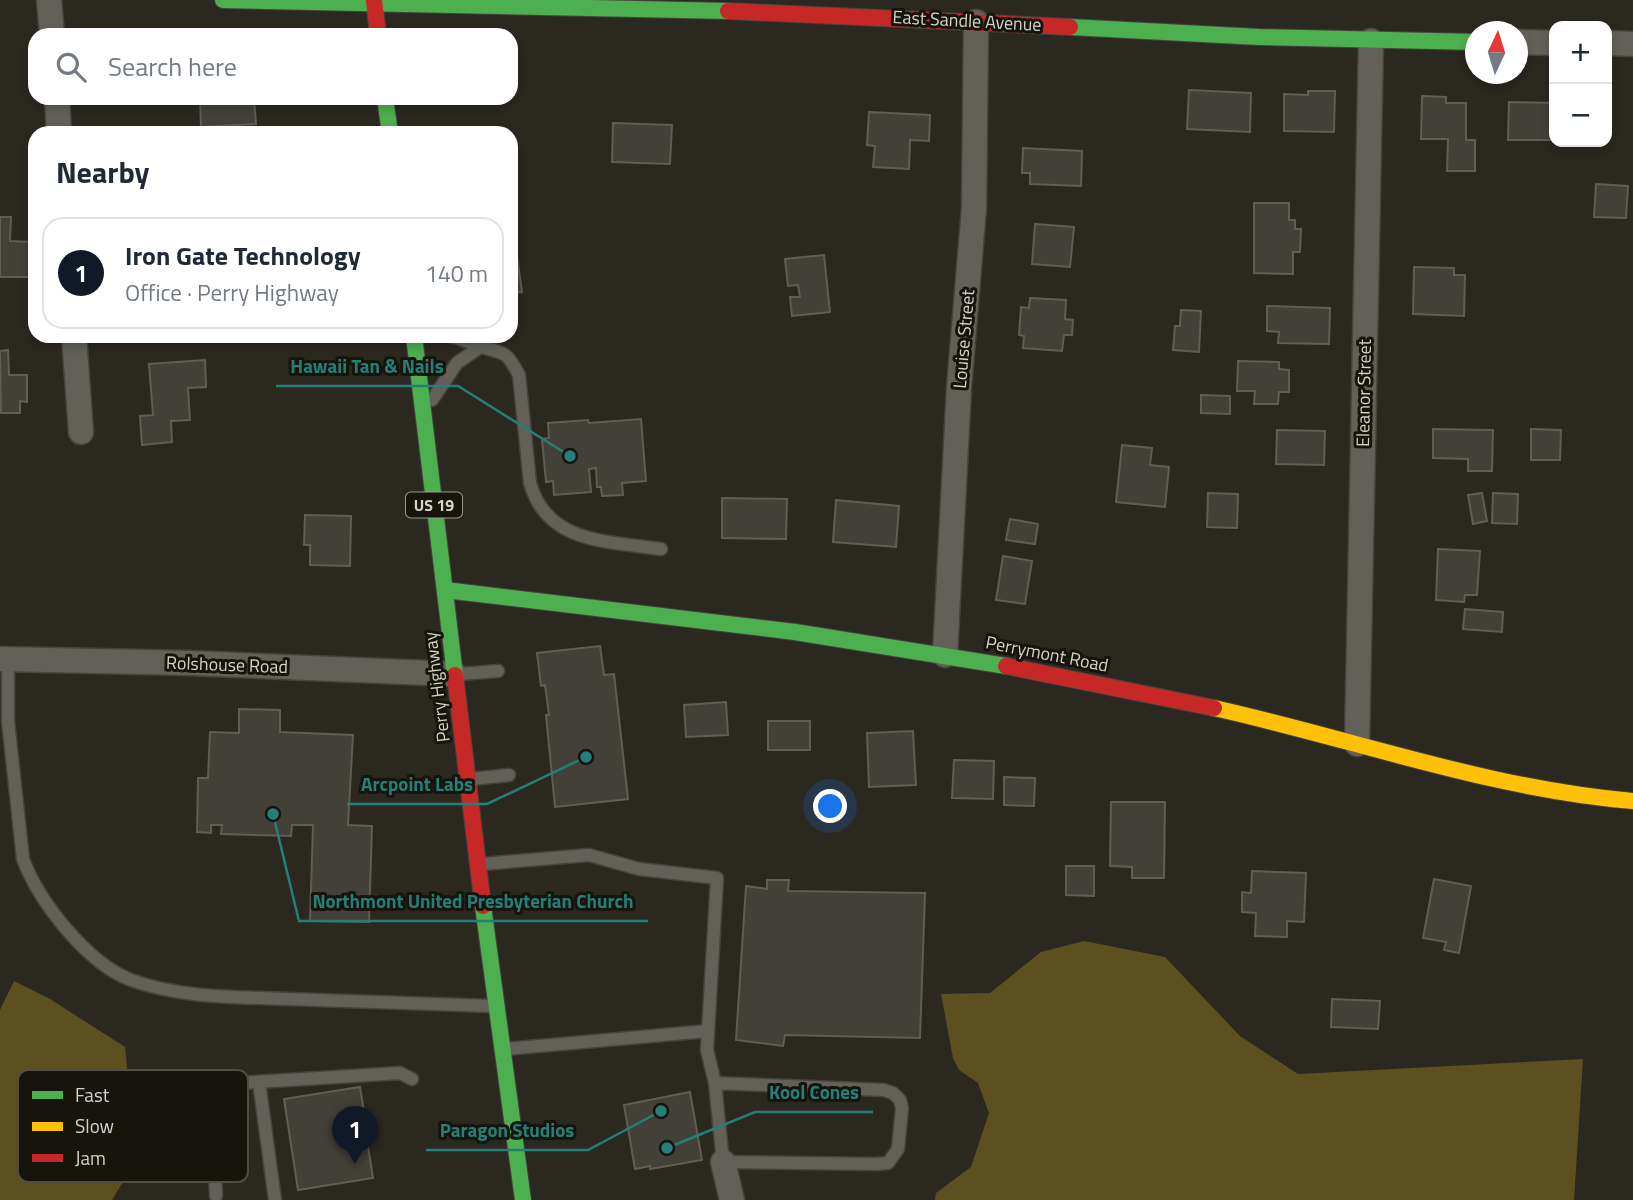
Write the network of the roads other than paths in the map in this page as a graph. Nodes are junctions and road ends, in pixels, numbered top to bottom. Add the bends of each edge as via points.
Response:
1 (49, 0) edge
2 (223, 0) edge
3 (374, 2) edge
4 (443, 3) edge
5 (631, 4) edge
6 (976, 22) junction
7 (51, 28) edge
8 (377, 28) edge
9 (1371, 41) junction
10 (1465, 42) edge
11 (1528, 42) edge
12 (1549, 43) edge
13 (1612, 43) edge
14 (1633, 44) edge
15 (57, 105) edge
16 (387, 105) edge
17 (59, 126) edge
18 (389, 126) edge
19 (75, 343) edge
20 (415, 343) edge
21 (472, 343) edge
22 (480, 347) junction
23 (424, 422) junction
24 (81, 432) dead end
25 (661, 549) dead end
26 (444, 590) junction
27 (945, 655) junction
28 (4, 659) edge
29 (498, 671) dead end
30 (454, 674) junction
31 (1357, 744) junction
32 (509, 775) dead end
33 (467, 780) junction
34 (1633, 801) edge
35 (477, 864) junction
36 (495, 1006) junction
37 (708, 1031) junction
38 (501, 1049) junction
39 (412, 1079) dead end
40 (259, 1082) junction
41 (248, 1083) edge
42 (715, 1083) junction
43 (723, 1162) junction
44 (215, 1182) edge
45 (216, 1196) dead end
46 (275, 1200) edge
47 (523, 1200) edge
48 (732, 1200) edge

1 - 7 street
2 - 3 street, East Sandle Avenue
3 - 4 street, East Sandle Avenue
3 - 8 street
4 - 5 street, East Sandle Avenue
5 - 6 street, East Sandle Avenue
6 - 9 street, East Sandle Avenue
6 - 27 street, Louise Street via 974,194
9 - 10 street, East Sandle Avenue
9 - 31 street, Eleanor Street
11 - 12 street
13 - 14 street
15 - 17 street
16 - 18 street
19 - 24 street
20 - 23 street, Perry Highway / US 19
21 - 22 lane
22 - 23 lane via 449,373
22 - 25 lane via 506,354 519,375 530,483 541,510 564,530 588,538
23 - 26 street, Perry Highway / US 19
26 - 27 street, Perrymont Road via 581,604
26 - 30 street, Perry Highway / US 19
27 - 31 street, Perrymont Road via 1140,692
28 - 30 street, Rolshouse Road
28 - 36 lane via 23,859 31,881 65,929 99,959 130,979 176,992
29 - 30 lane
30 - 33 street, Perry Highway / US 19
31 - 34 street, Perrymont Road via 1532,789
32 - 33 lane
33 - 35 street, Perry Highway / US 19
35 - 36 street, Perry Highway / US 19
35 - 37 lane via 589,855 639,869 717,878
36 - 38 street, Perry Highway / US 19
37 - 38 lane
37 - 42 lane via 707,1050
38 - 47 street, Perry Highway / US 19
39 - 40 lane via 400,1073
40 - 41 lane
40 - 46 lane
42 - 43 lane
42 - 43 lane via 884,1090 900,1100 902,1108 898,1149 888,1163
43 - 48 street
44 - 45 lane

